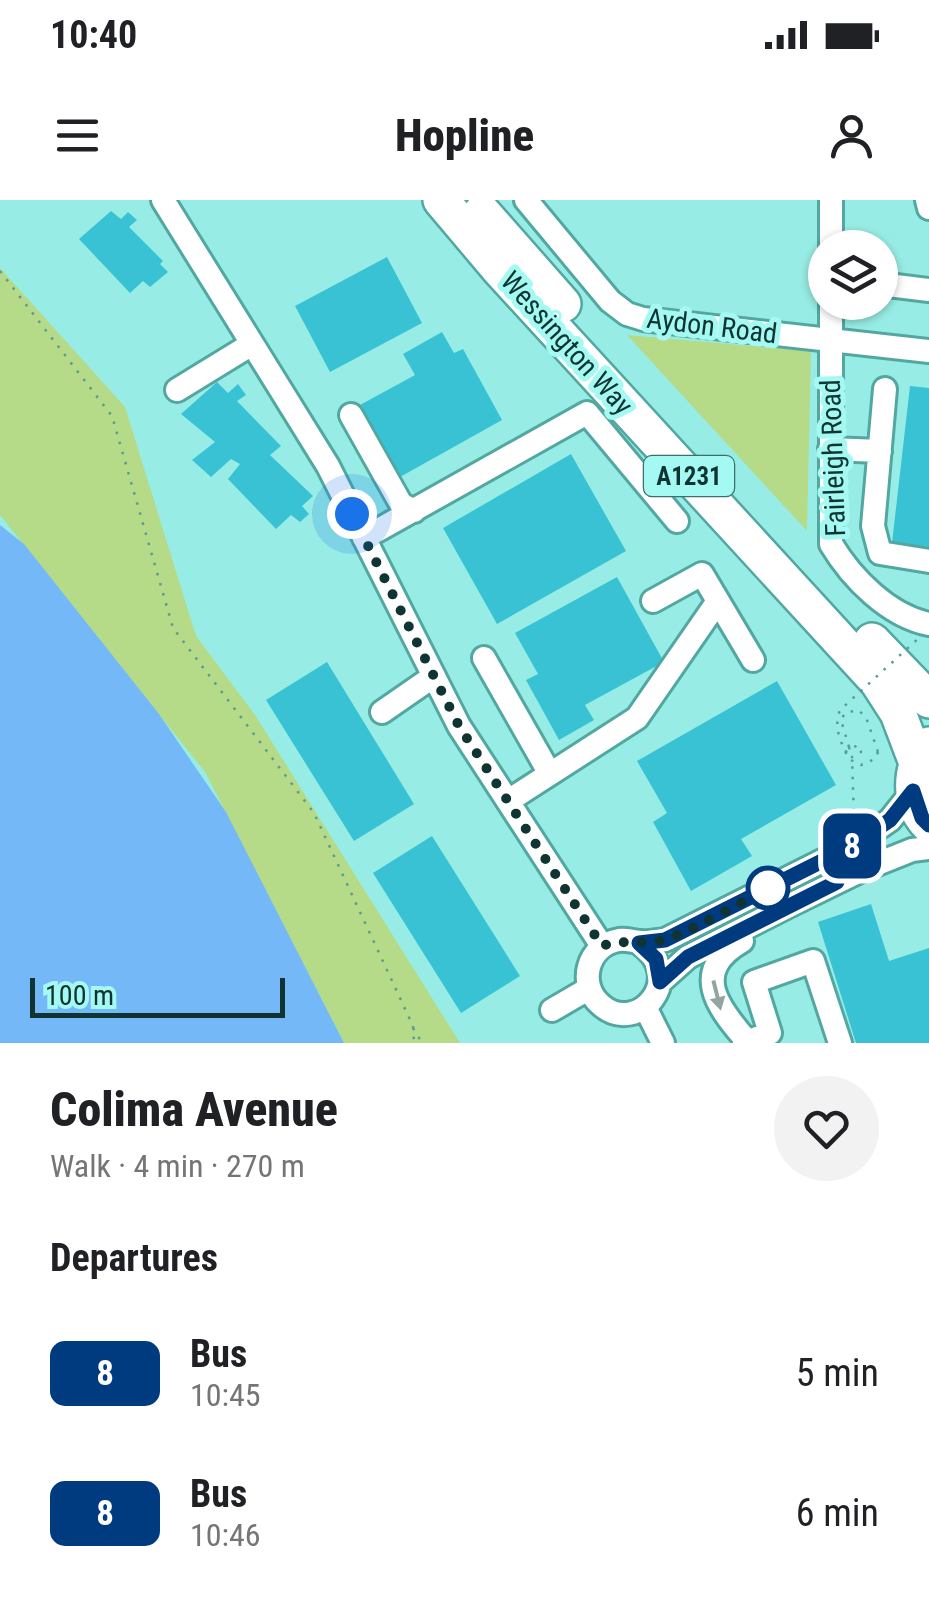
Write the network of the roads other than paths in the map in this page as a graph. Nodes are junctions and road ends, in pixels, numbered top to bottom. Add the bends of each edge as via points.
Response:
1 (164, 200) edge
2 (441, 200) edge
3 (471, 200) edge
4 (831, 200) edge
5 (927, 200) edge
6 (530, 201) edge
7 (929, 208) edge
8 (831, 230) edge
9 (898, 286) edge
10 (929, 290) edge
11 (831, 320) edge
12 (830, 341) junction
13 (252, 344) junction
14 (929, 351) edge
15 (886, 389) dead end
16 (177, 390) dead end
17 (351, 414) dead end
18 (830, 448) junction
19 (880, 451) junction
20 (414, 510) junction
21 (677, 521) dead end
22 (364, 538) junction
23 (929, 561) edge
24 (653, 600) dead end
25 (718, 601) junction
26 (924, 631) edge
27 (484, 658) dead end
28 (753, 660) dead end
29 (434, 676) junction
30 (929, 700) edge
31 (382, 712) dead end
32 (920, 766) edge
33 (550, 774) junction
34 (508, 802) junction
35 (929, 825) edge
36 (929, 848) edge
37 (788, 906) junction
38 (639, 943) junction
39 (602, 946) junction
40 (660, 982) junction
41 (588, 989) junction
42 (645, 1007) junction
43 (552, 1010) dead end
44 (746, 1042) edge
45 (663, 1043) edge
46 (840, 1043) edge

1 - 13 street
2 - 32 highway, Wessington Way / A1231 via 878,682
3 - 30 highway, Wessington Way / A1231
4 - 8 street
5 - 7 street
6 - 12 street, Aydon Road via 627,314
9 - 10 street
11 - 12 street, Fairleigh Road
12 - 14 street, Aydon Road
12 - 18 street, Fairleigh Road
13 - 16 street
13 - 22 street
15 - 19 street
17 - 20 street via 402,504
18 - 19 street
18 - 26 street, Fairleigh Road via 832,544 887,607
19 - 23 street via 873,526 880,553
20 - 21 street via 587,414
20 - 22 street
22 - 29 street
24 - 25 street via 702,574
25 - 28 street
25 - 33 street via 637,718
27 - 33 street
29 - 31 street
29 - 34 street
32 - 35 highway, Wessington Way via 922,818
32 - 38 street via 890,820 852,846 665,940
33 - 34 street
34 - 39 street
36 - 37 street via 862,870
37 - 40 street via 688,957
37 -> 44 street via 722,952 713,973 713,996
38 - 39 street
38 - 40 street via 656,959
39 - 41 street via 587,971
40 - 42 street
41 - 42 street via 608,1010
41 - 43 street
42 - 45 street
44 - 46 street via 770,1033 754,982 813,961

